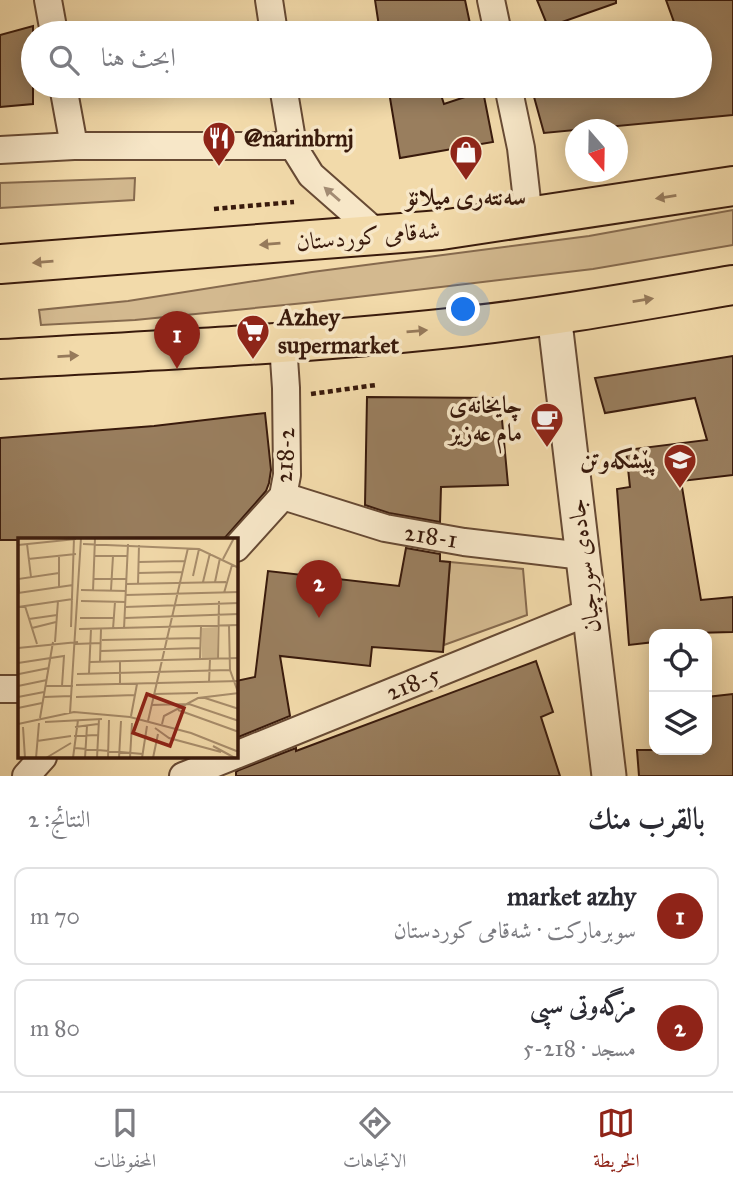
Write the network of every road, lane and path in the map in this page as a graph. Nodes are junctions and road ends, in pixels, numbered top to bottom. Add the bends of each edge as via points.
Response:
1 (48, 0) edge
2 (269, 0) edge
3 (491, 0) edge
4 (52, 21) edge
5 (272, 21) edge
6 (495, 21) edge
7 (65, 98) edge
8 (285, 98) edge
9 (511, 98) edge
10 (74, 146) junction
11 (293, 146) junction
12 (0, 150) edge
13 (733, 186) edge
14 (294, 202) dead end
15 (214, 209) dead end
16 (529, 218) junction
17 (379, 235) junction
18 (0, 264) edge
19 (733, 285) edge
20 (554, 314) junction
21 (283, 344) junction
22 (0, 359) edge
23 (376, 385) dead end
24 (309, 395) dead end
25 (283, 496) junction
26 (238, 546) edge
27 (583, 556) junction
28 (589, 612) junction
29 (0, 689) edge
30 (18, 689) edge
31 (238, 754) edge
32 (42, 758) edge
33 (228, 758) edge
34 (26, 776) edge
35 (183, 776) edge
36 (609, 776) edge

1 - 4 street
2 - 5 street
3 - 6 street
7 - 10 street
8 - 11 street
9 - 16 street
10 - 11 street
10 - 12 street
17 -> 11 street via 311,175
13 -> 16 highway, شەقامی کوردستان
14 - 15 path
16 - 17 highway, شەقامی کوردستان
17 -> 18 highway, شەقامی کوردستان
20 -> 19 highway
21 -> 20 highway
20 - 27 street, جادەی سورچیان
22 -> 21 highway
21 - 25 street, 218-2 via 287,475
23 - 24 path
25 - 26 street, 218-2
25 - 27 street, 218-1 via 385,528
27 - 28 street, جادەی سورچیان
28 - 31 street, 218-5
28 - 36 street, جادەی سورچیان
29 - 30 street
32 - 34 street
33 - 35 street

